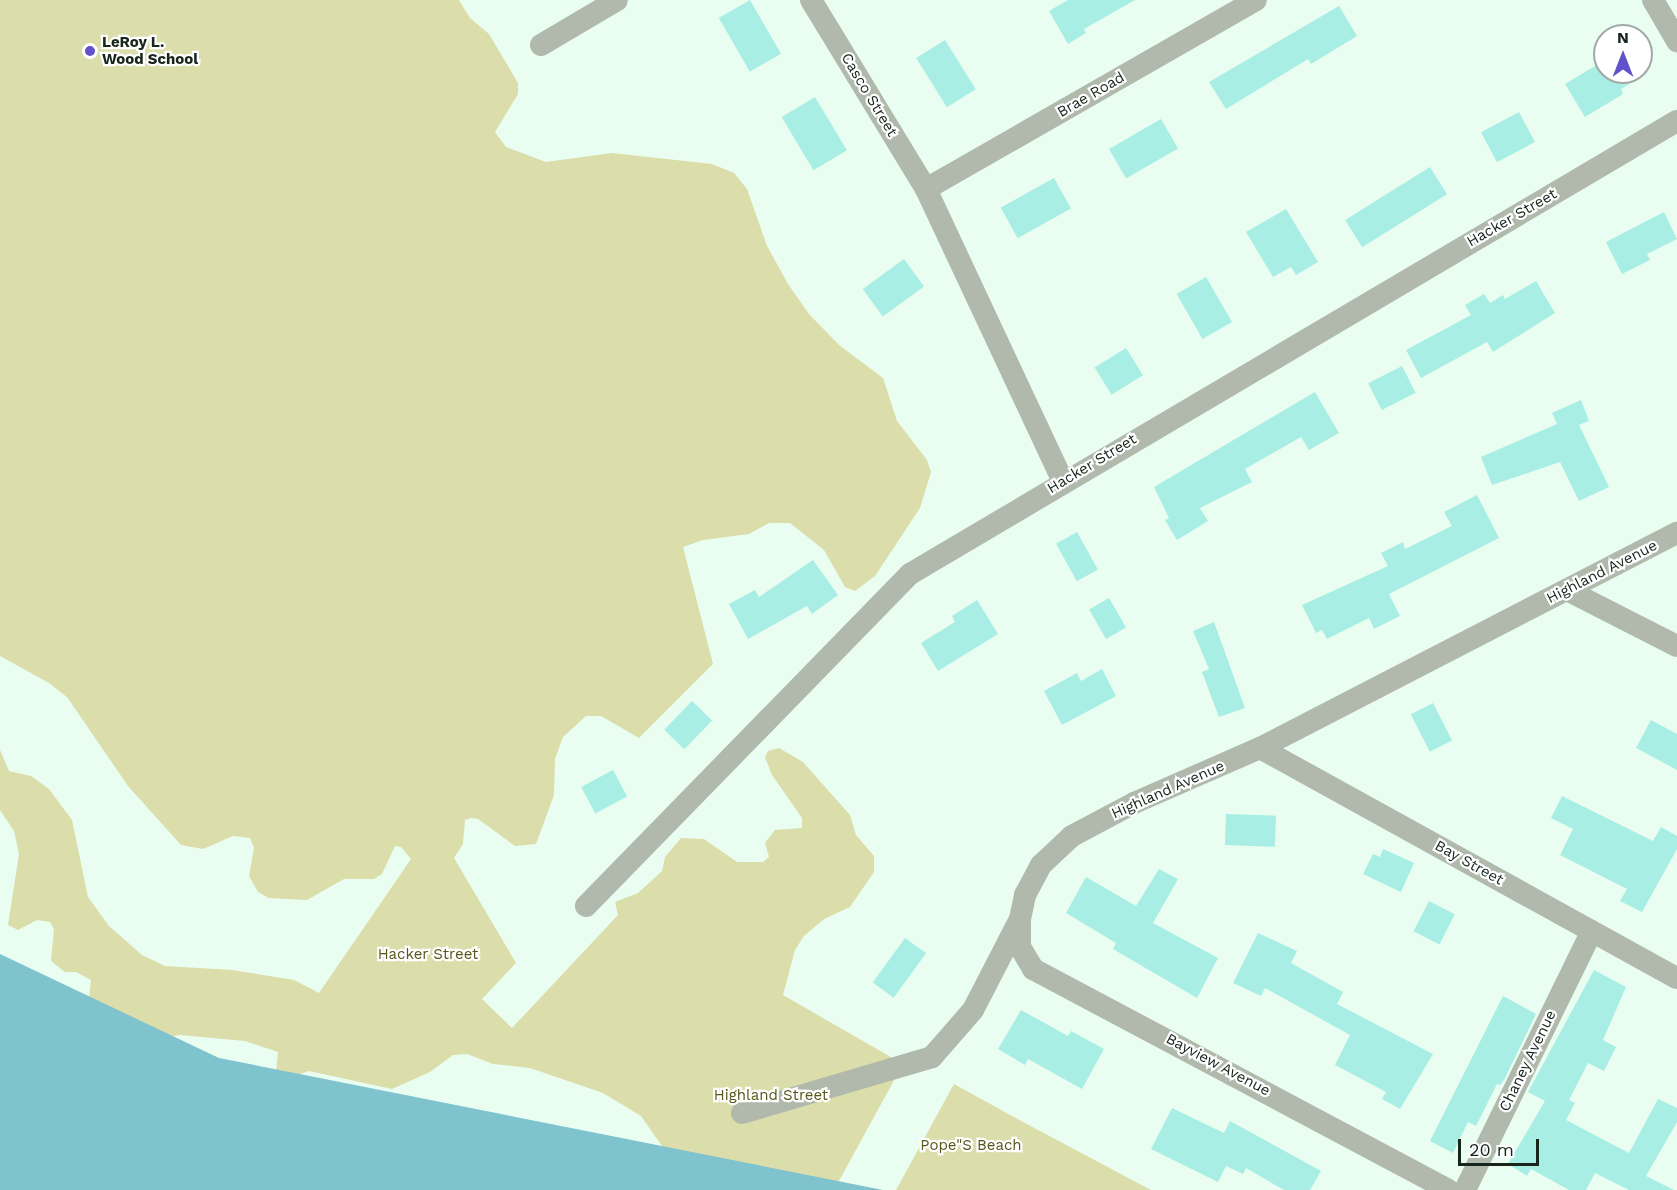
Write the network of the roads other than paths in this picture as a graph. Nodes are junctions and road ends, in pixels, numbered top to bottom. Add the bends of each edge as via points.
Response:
1 (616, 0) edge
2 (811, 0) edge
3 (1256, 0) edge
4 (1653, 0) edge
5 (1677, 41) edge
6 (541, 45) dead end
7 (1677, 121) edge
8 (926, 189) junction
9 (1063, 481) junction
10 (1677, 533) edge
11 (1567, 590) junction
12 (1677, 646) edge
13 (1260, 748) junction
14 (586, 906) dead end
15 (1020, 919) junction
16 (1592, 931) junction
17 (1677, 978) edge
18 (742, 1113) dead end
19 (1448, 1190) edge
20 (1465, 1190) edge

1 - 6 street
2 - 8 street, Casco Street
3 - 8 street, Brae Road
4 - 5 street
7 - 9 street, Hacker Street
8 - 9 street, Casco Street
9 - 14 street, Hacker Street via 910,574
10 - 11 street, Highland Avenue
11 - 12 street
11 - 13 street, Highland Avenue
13 - 15 street, Highland Avenue via 1134,803 1072,836 1041,865 1025,895
13 - 16 street, Bay Street
15 - 18 street, Highland Avenue via 973,1010 932,1057
15 - 19 street, Bayview Avenue via 1020,947 1033,969
16 - 17 street, Bay Street
16 - 20 street, Chaney Avenue

